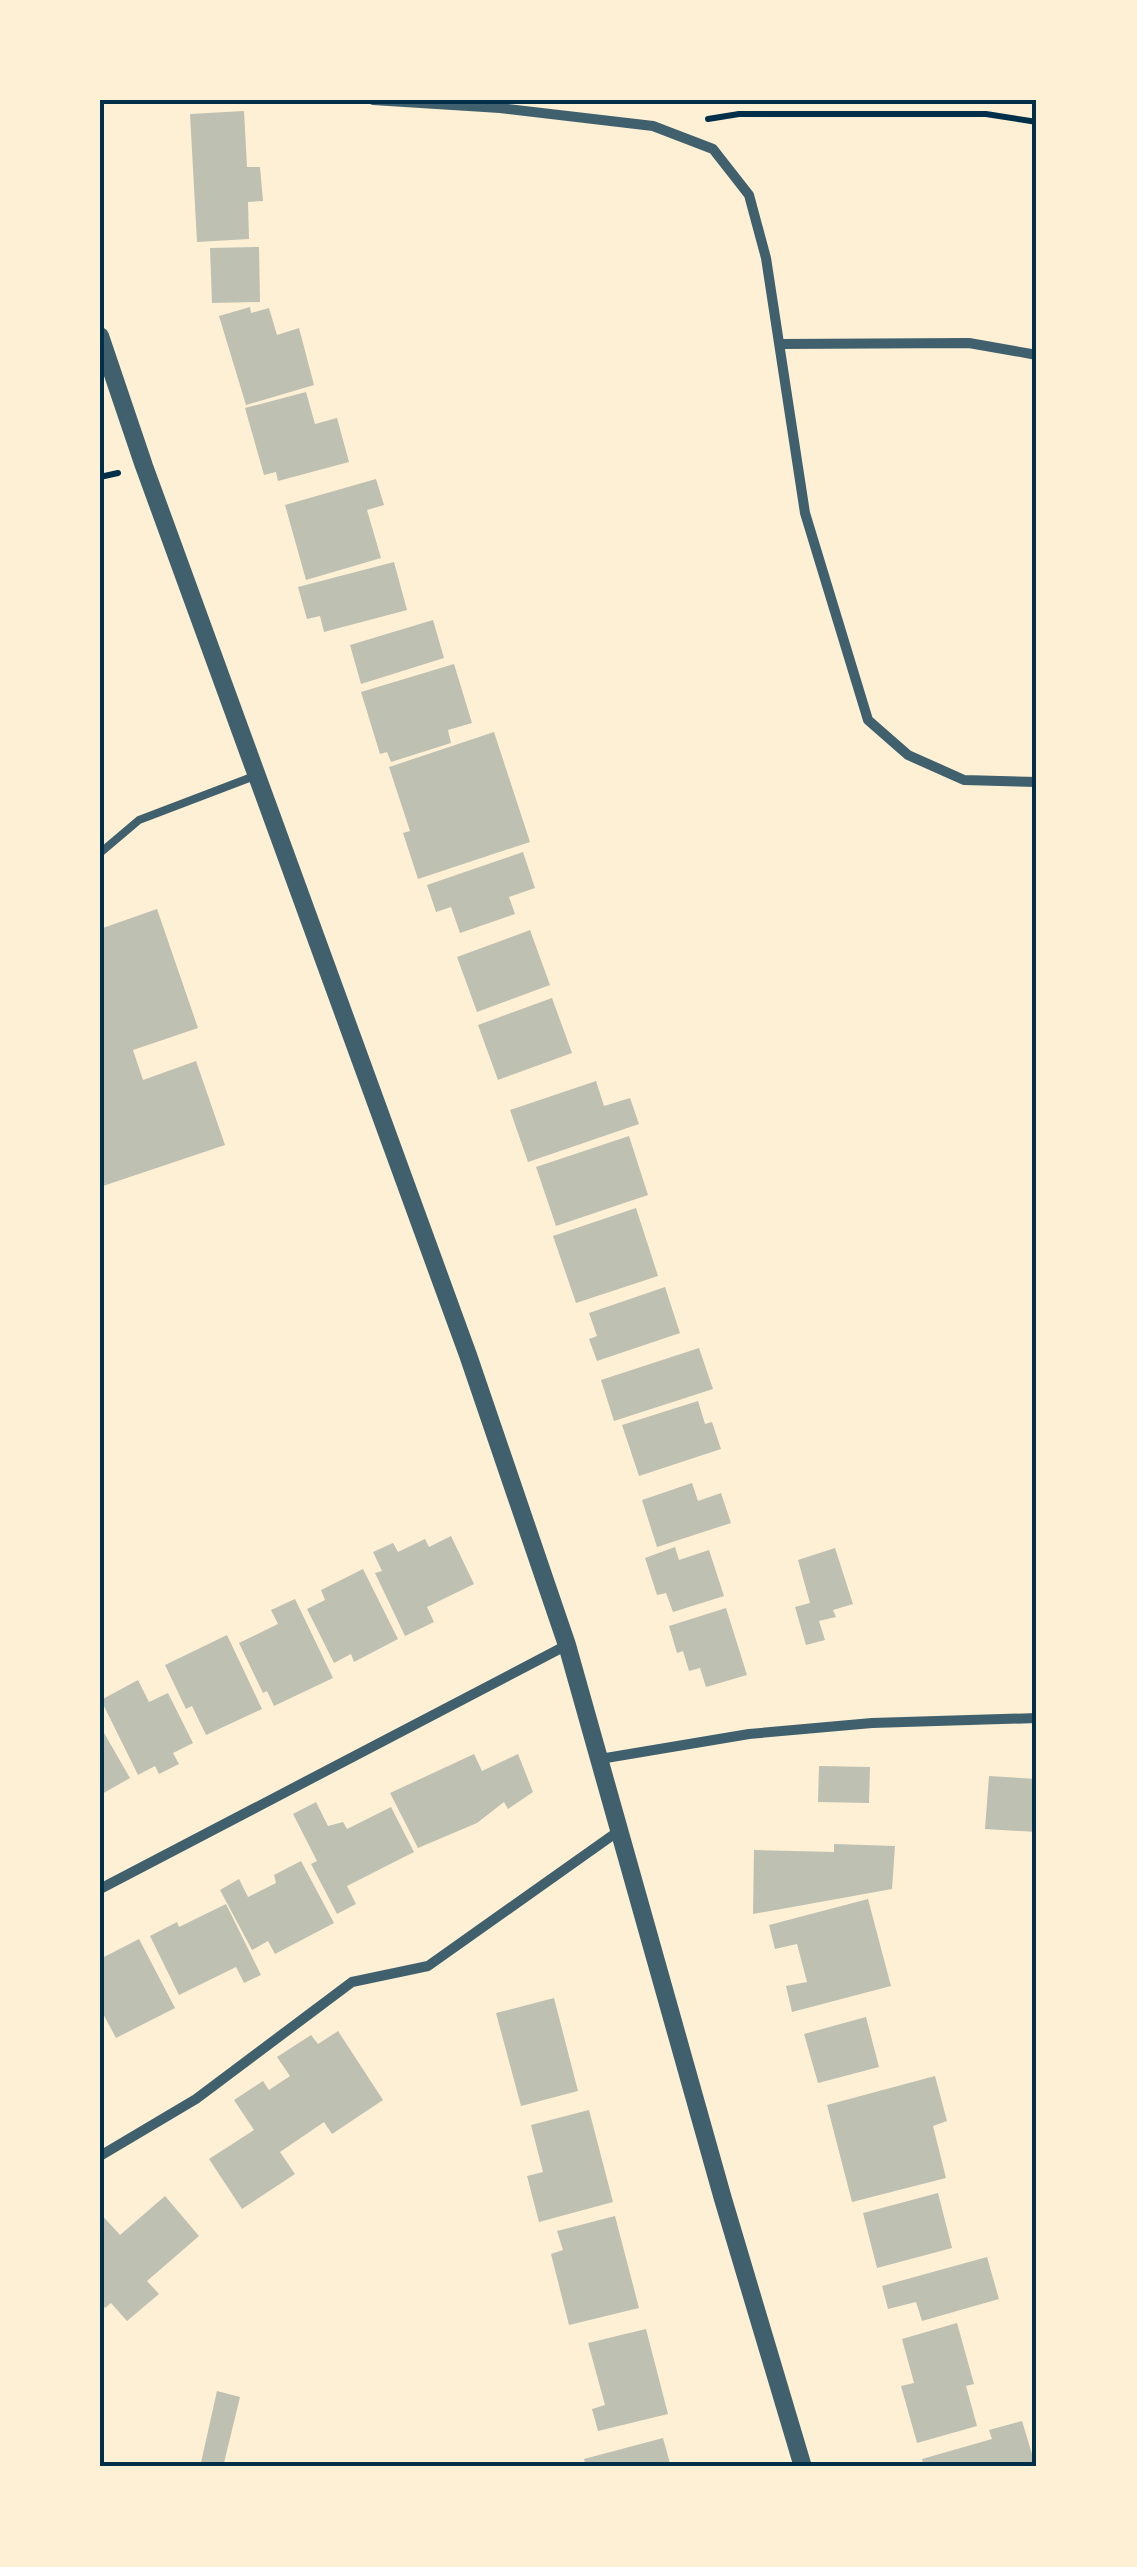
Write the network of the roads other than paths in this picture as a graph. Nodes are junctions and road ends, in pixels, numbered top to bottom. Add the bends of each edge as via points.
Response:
1 (373, 100) edge
2 (500, 104) edge
3 (100, 336) edge
4 (780, 344) junction
5 (1037, 355) edge
6 (257, 775) junction
7 (1037, 782) edge
8 (100, 853) edge
9 (567, 1646) junction
10 (1037, 1718) edge
11 (600, 1758) junction
12 (620, 1829) junction
13 (100, 1889) edge
14 (100, 2156) edge
15 (803, 2467) edge

1 - 2 street
2 - 4 street via 653,126 712,149 749,195
3 - 6 street
4 - 5 street via 968,343
4 - 7 street via 805,513 868,720 908,755 964,780
6 - 8 lane via 138,820
6 - 9 street
9 - 11 street
9 - 13 street
10 - 11 street via 749,1734
11 - 12 street
12 - 14 street via 428,1966 352,1982 196,2099
12 - 15 street

